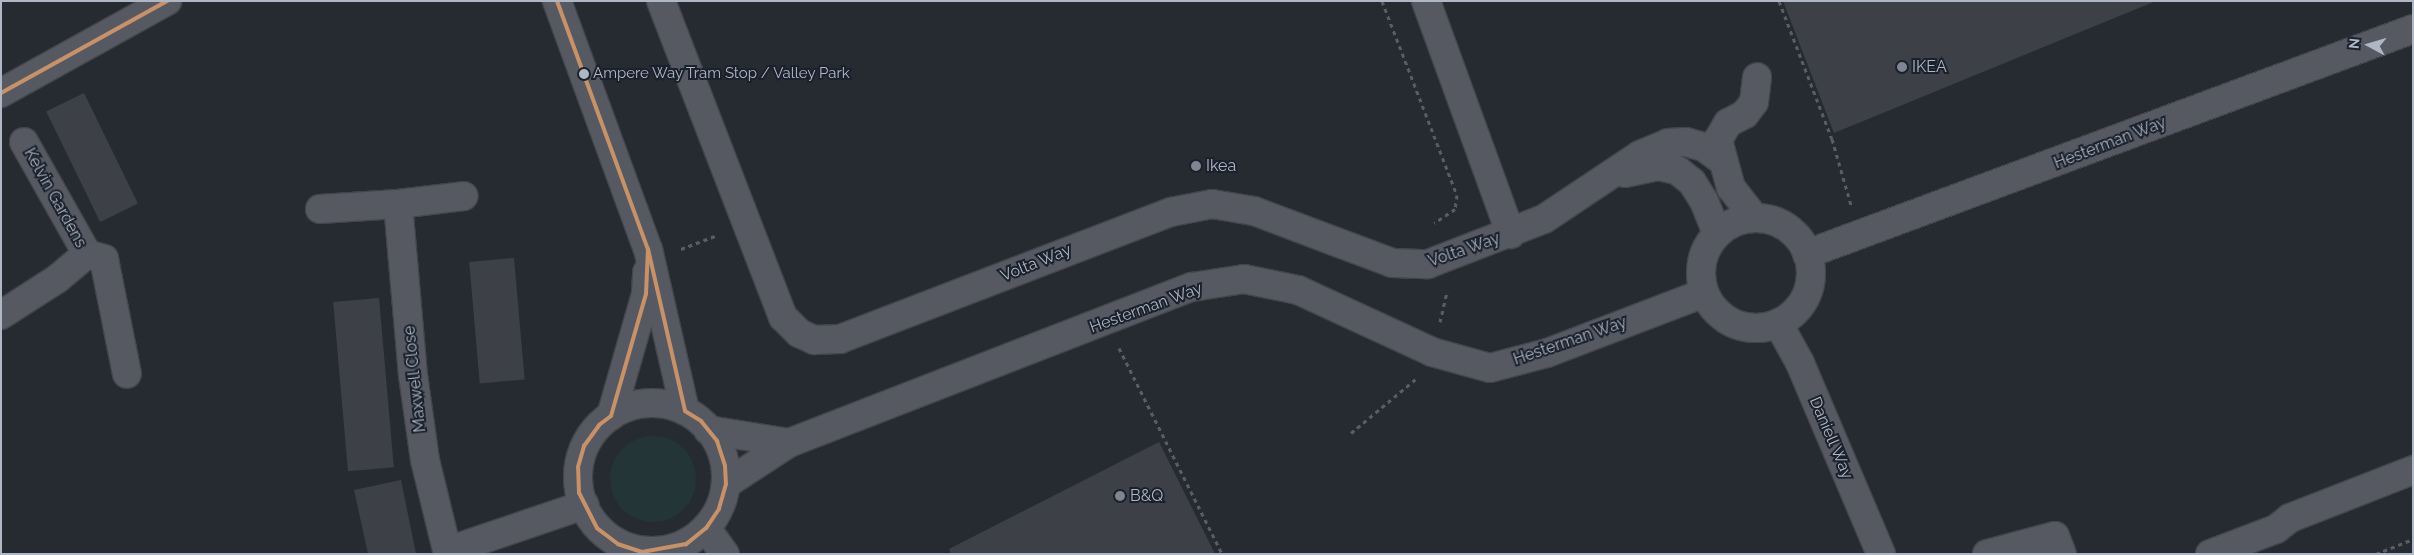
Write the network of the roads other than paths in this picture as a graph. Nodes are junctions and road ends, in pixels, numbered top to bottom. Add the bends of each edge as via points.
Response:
1 (167, 1) edge
2 (661, 1) edge
3 (1426, 1) edge
4 (555, 5) edge
5 (2413, 29) edge
6 (1757, 77) dead end
7 (1, 93) edge
8 (24, 142) dead end
9 (1721, 160) junction
10 (1609, 176) junction
11 (464, 196) dead end
12 (398, 204) junction
13 (320, 210) dead end
14 (1754, 218) junction
15 (1511, 234) junction
16 (1717, 234) junction
17 (661, 250) junction
18 (87, 254) junction
19 (1807, 254) junction
20 (1704, 293) junction
21 (1, 315) edge
22 (1778, 323) junction
23 (127, 374) dead end
24 (685, 410) junction
25 (611, 416) junction
26 (708, 430) junction
27 (789, 443) junction
28 (2413, 470) edge
29 (726, 484) junction
30 (584, 505) junction
31 (706, 528) junction
32 (628, 549) edge
33 (448, 552) edge
34 (724, 554) edge
35 (1881, 554) edge
36 (1987, 554) edge
37 (2062, 554) edge
38 (2210, 554) edge

1 - 7 street
2 - 15 street, Volta Way via 783,317 799,333 814,340 840,339 1171,212 1212,204 1254,211 1392,263 1428,264
3 - 15 street
4 - 17 street
5 - 19 street, Hesterman Way
6 - 9 street via 1754,102 1745,114 1728,123 1718,140
8 - 18 street, Kelvin Gardens
9 - 10 street, Volta Way via 1704,147 1686,142 1668,143 1640,155
9 - 14 street via 1731,188
10 - 15 street, Volta Way via 1544,219
10 - 16 street, Volta Way via 1660,166 1677,170 1692,182 1704,201
11 - 12 street
12 - 13 street
12 - 33 street, Maxwell Close via 413,375 425,460
14 - 16 street via 1733,223
14 - 19 street via 1773,220 1790,229
16 - 20 street via 1702,261
17 - 24 street
17 - 25 street
18 - 21 street, Kelvin Gardens via 57,279
18 - 23 street, Kelvin Gardens via 104,259
19 - 22 street via 1812,280 1801,306
20 - 22 street via 1714,310 1737,325 1756,329
20 - 27 street, Hesterman Way via 1547,353 1490,368 1432,352 1298,290 1244,279 1192,287
22 - 35 street, Daniell Way via 1800,363
24 - 25 street via 660,403 635,405
24 - 26 street
25 - 30 street via 599,424 584,446 578,467 579,493
26 - 27 street
26 - 29 street via 717,441 726,466
27 - 29 street, Hesterman Way
28 - 38 street via 2290,518 2276,529
29 - 31 street via 719,509
30 - 32 street via 597,528
30 - 33 street, Maxwell Close
31 - 32 street via 686,544 661,551
31 - 34 street
36 - 37 street via 2056,536

